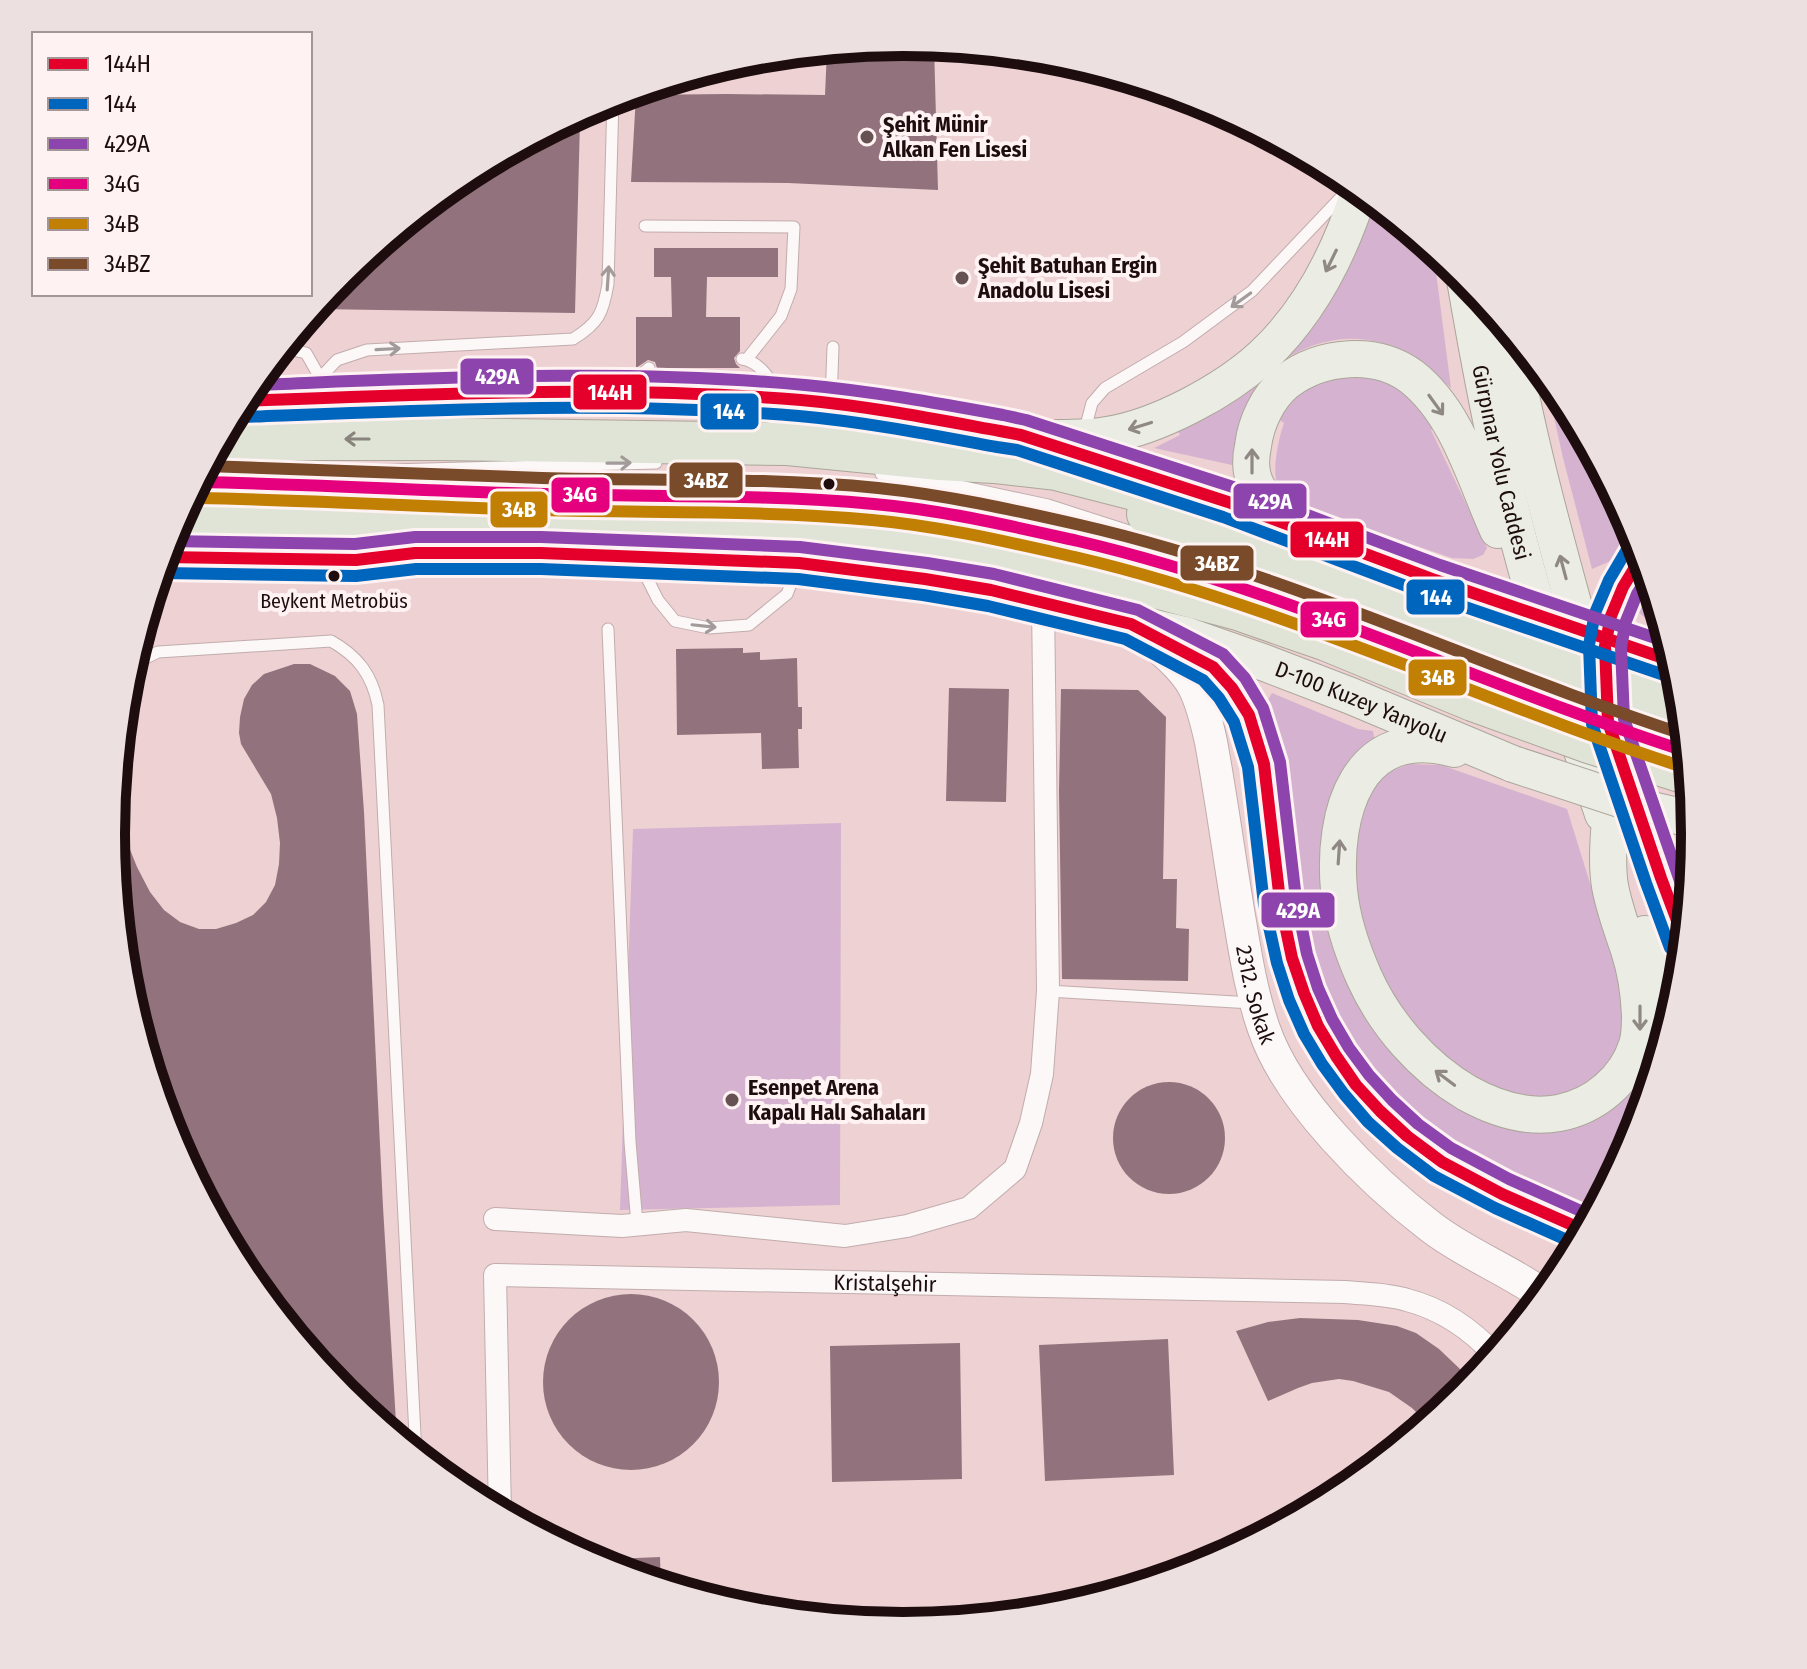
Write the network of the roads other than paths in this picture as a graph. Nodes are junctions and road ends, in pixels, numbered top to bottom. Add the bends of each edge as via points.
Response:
1 (613, 112) edge
2 (1344, 193) edge
3 (1356, 201) edge
4 (645, 226) dead end
5 (1468, 299) edge
6 (833, 347) dead end
7 (1512, 349) edge
8 (294, 350) edge
9 (326, 388) junction
10 (259, 398) edge
11 (782, 399) junction
12 (831, 404) junction
13 (1021, 435) junction
14 (1082, 438) junction
15 (233, 439) edge
16 (940, 440) junction
17 (667, 463) dead end
18 (217, 468) edge
19 (864, 472) dead end
20 (209, 482) edge
21 (1228, 502) junction
22 (197, 508) edge
23 (185, 535) edge
24 (1317, 536) junction
25 (415, 553) junction
26 (636, 556) junction
27 (176, 557) edge
28 (799, 563) junction
29 (1635, 568) edge
30 (1531, 583) junction
31 (1043, 603) junction
32 (1131, 624) junction
33 (608, 629) dead end
34 (1459, 642) junction
35 (1661, 656) edge
36 (146, 658) edge
37 (1470, 686) junction
38 (1671, 707) edge
39 (1608, 722) junction
40 (1674, 728) edge
41 (1676, 748) edge
42 (1513, 764) junction
43 (1679, 770) edge
44 (1681, 816) edge
45 (1609, 832) junction
46 (1661, 878) junction
47 (1678, 905) edge
48 (1677, 920) edge
49 (1667, 987) edge
50 (1048, 991) junction
51 (1256, 1004) junction
52 (495, 1219) dead end
53 (637, 1224) junction
54 (1576, 1227) edge
55 (1537, 1286) edge
56 (1489, 1348) edge
57 (415, 1440) edge
58 (500, 1500) edge

9 -> 1 lane via 337,360 367,350 573,339 590,328 604,306 608,284
2 -> 14 lane via 1252,291 1183,342 1105,388 1092,403
3 -> 14 main road via 1326,271 1298,316 1263,356 1197,402 1147,425
4 - 11 lane via 794,227 791,289 781,316 743,359 764,372
5 - 30 main road, Gürpınar Yolu Caddesi
6 - 12 lane
39 -> 7 main road, Gürpınar Yolu Caddesi via 1558,547
8 - 9 lane via 306,353
9 - 10 main road
9 - 11 main road via 541,391 643,380
11 - 12 main road
12 - 16 main road via 881,410
13 - 14 main road
13 - 16 main road
13 - 21 main road
16 -> 15 highway via 788,444
16 - 21 highway via 994,462 1056,469 1185,502
16 - 34 highway via 967,468 1124,507 1201,533
18 -> 17 lane
19 - 34 lane via 1048,505
20 - 37 lane via 757,497 892,507 1043,534 1214,579 1327,618
21 - 24 main road
22 - 37 highway via 778,521 873,528 1070,564 1238,609
23 - 25 highway
24 -> 30 main road via 1294,524 1258,490 1250,459 1255,432 1285,383 1305,371 1337,360 1388,364 1411,377 1451,425 1507,548
24 - 35 main road, bridge
25 - 26 main road, D-100 Kuzey Yanyolu
25 - 27 main road, D-100 Kuzey Yanyolu via 356,560
26 - 28 main road, D-100 Kuzey Yanyolu
26 -> 28 lane via 675,621 709,628 749,625 787,594
28 - 31 main road, D-100 Kuzey Yanyolu via 925,579
29 - 39 main road via 1611,616 1605,646
30 - 45 main road, Gürpınar Yolu Caddesi
31 - 32 main road, D-100 Kuzey Yanyolu
31 - 50 street
32 - 42 main road, D-100 Kuzey Yanyolu via 1185,635 1265,663
32 - 51 street, 2312. Sokak via 1193,684 1204,711
32 - 54 main road via 1213,667 1249,715 1264,764 1283,921 1296,972 1329,1049 1390,1123 1440,1161
33 - 53 lane
34 - 38 highway, bridge
34 - 40 lane
36 - 57 lane via 158,652 331,641 361,664 375,690
37 - 41 lane, bridge
37 - 43 highway, bridge via 1589,742
39 - 46 main road
42 - 44 main road, D-100 Kuzey Yanyolu, bridge
45 -> 42 main road via 1610,885 1637,980 1638,1044 1612,1087 1590,1103 1536,1116 1483,1102 1426,1063 1377,1002 1349,936 1338,861 1342,819 1353,785 1389,751 1412,744 1436,745
45 - 49 main road, Gürpınar Yolu Caddesi
46 - 47 main road
46 - 48 main road
50 - 51 lane
50 - 53 street via 1042,1074 1015,1169 969,1208 845,1236 686,1220
51 - 55 street, 2312. Sokak via 1285,1073 1378,1183 1461,1247
52 - 53 street
56 - 58 street, Kristalşehir via 1445,1315 1406,1299 1345,1292 495,1275

